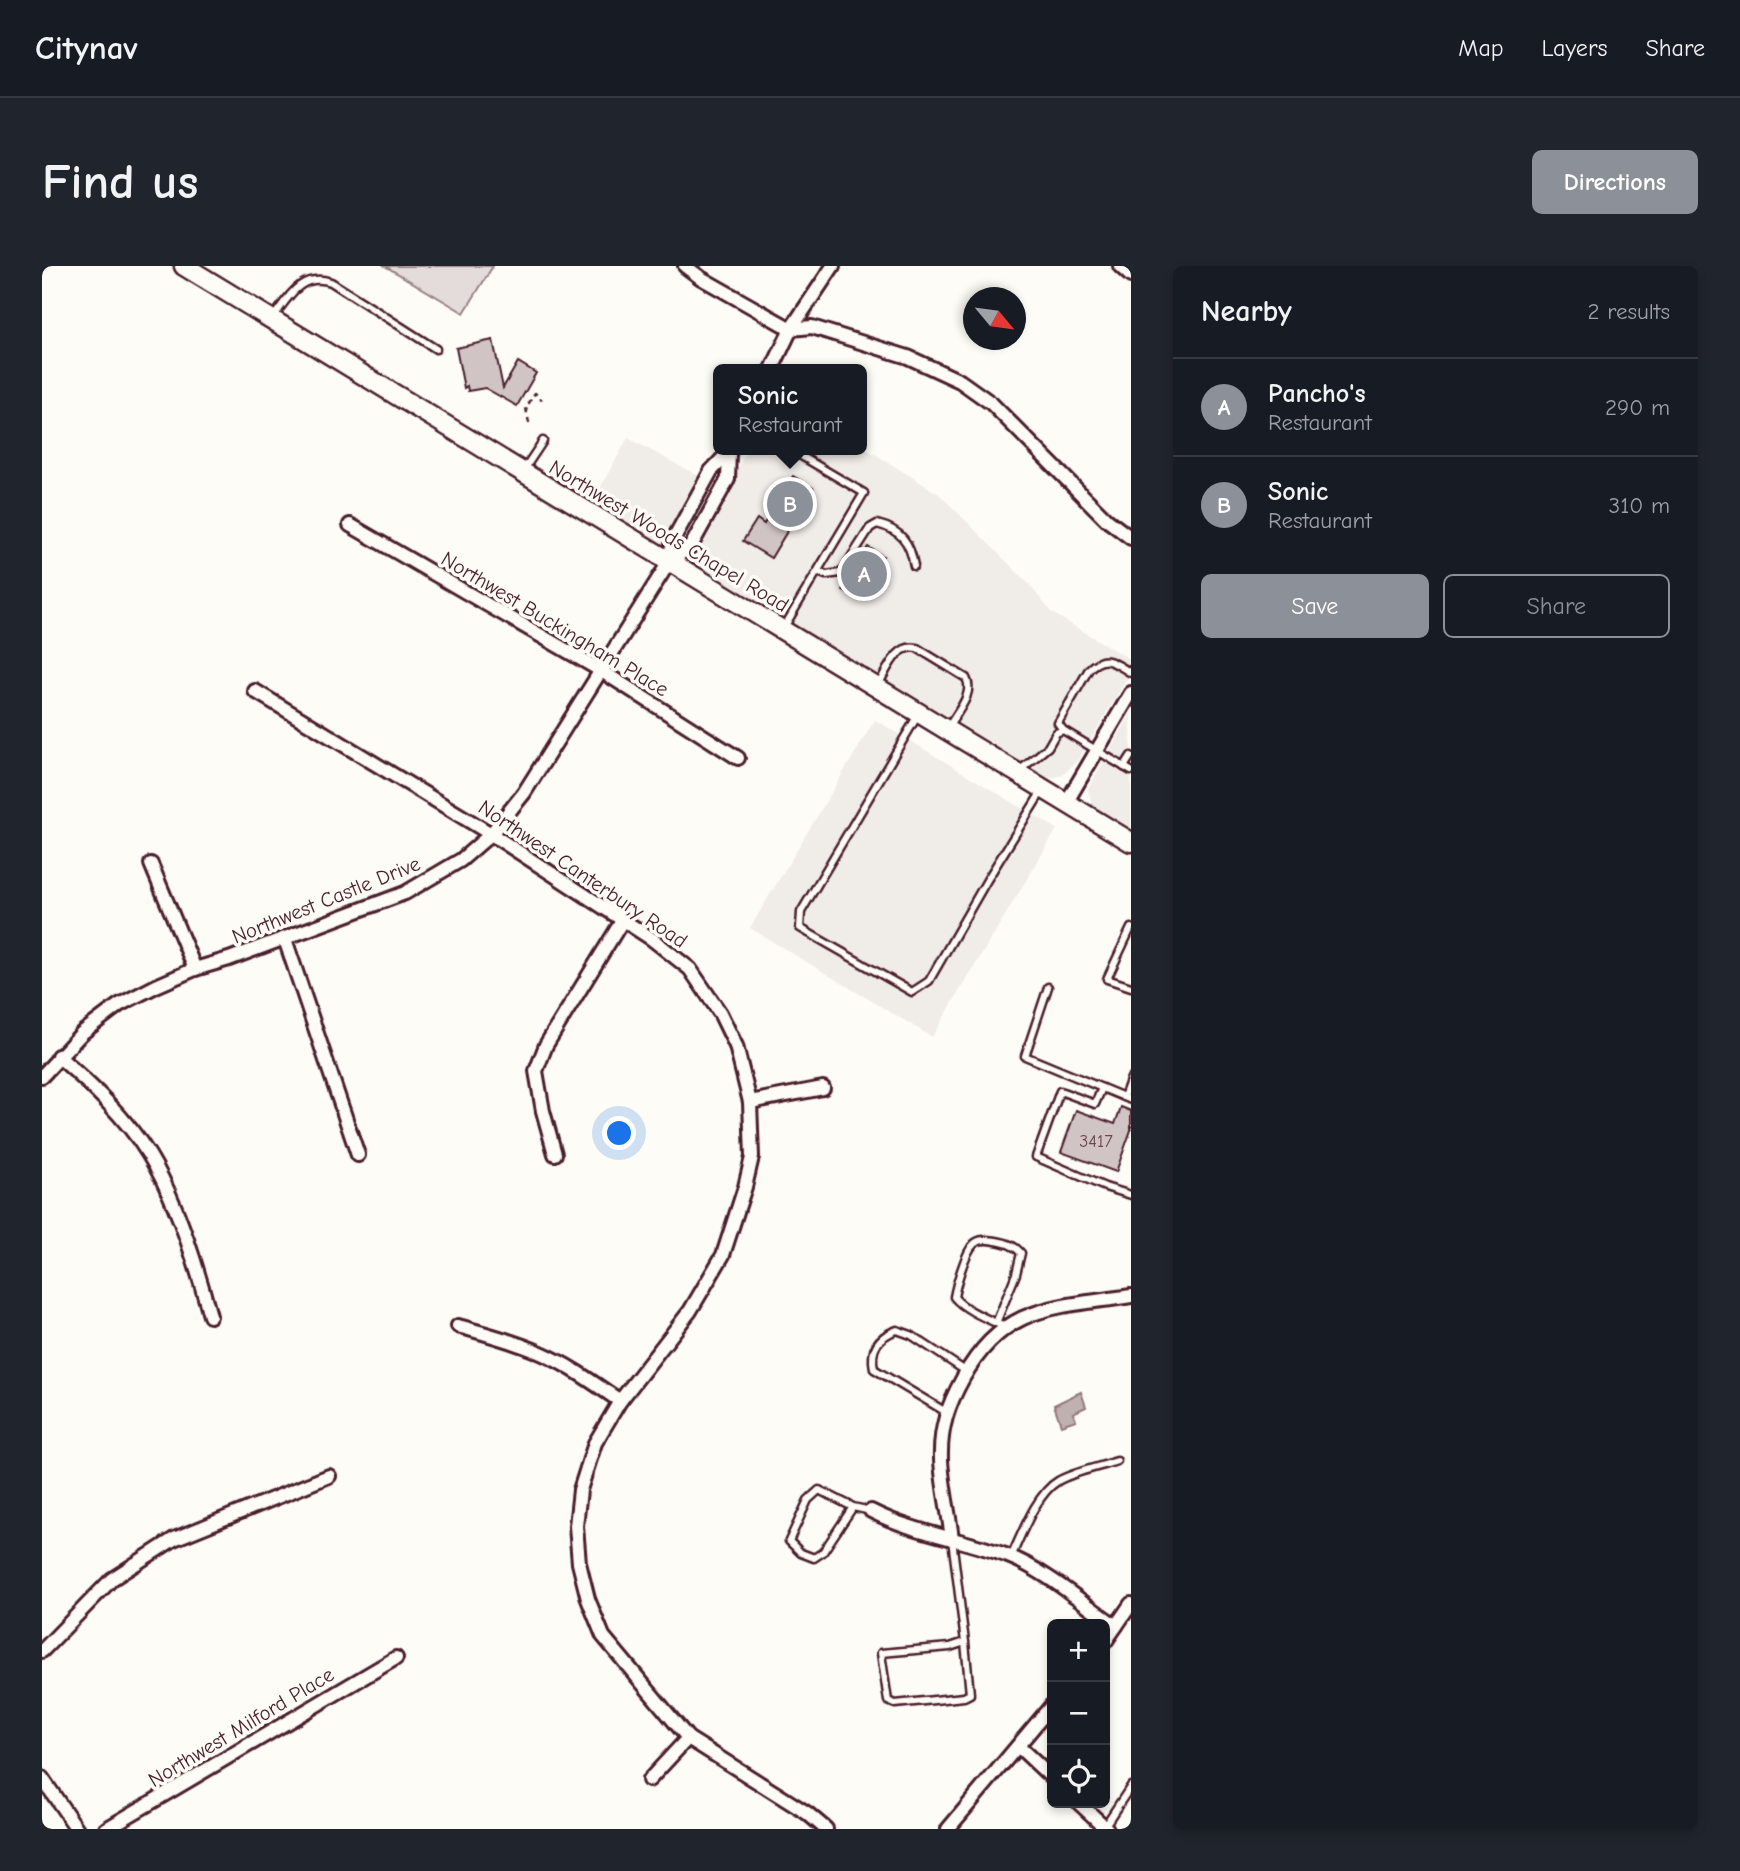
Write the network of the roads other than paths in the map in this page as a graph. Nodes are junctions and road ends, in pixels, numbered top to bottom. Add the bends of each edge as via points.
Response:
1 (184, 266) edge
2 (685, 266) edge
3 (833, 266) edge
4 (1120, 266) edge
5 (1131, 276) edge
6 (272, 320) junction
7 (792, 328) junction
8 (436, 349) dead end
9 (774, 364) edge
10 (543, 441) dead end
11 (727, 455) edge
12 (730, 455) edge
13 (799, 455) edge
14 (522, 473) junction
15 (350, 525) dead end
16 (1131, 538) edge
17 (669, 562) junction
18 (914, 566) dead end
19 (818, 572) junction
20 (782, 631) junction
21 (600, 670) junction
22 (1131, 673) edge
23 (876, 688) junction
24 (255, 691) dead end
25 (1130, 698) edge
26 (919, 714) junction
27 (1063, 730) junction
28 (946, 731) junction
29 (1097, 750) junction
30 (1131, 756) edge
31 (738, 758) dead end
32 (1128, 769) edge
33 (1016, 773) junction
34 (1044, 789) junction
35 (1066, 803) junction
36 (491, 834) junction
37 (1131, 842) edge
38 (151, 864) dead end
39 (622, 921) junction
40 (1131, 928) edge
41 (285, 939) junction
42 (195, 969) junction
43 (1048, 987) dead end
44 (1131, 987) edge
45 (58, 1056) junction
46 (42, 1076) edge
47 (1131, 1078) edge
48 (823, 1088) dead end
49 (1102, 1088) junction
50 (1127, 1099) edge
51 (750, 1102) junction
52 (555, 1154) dead end
53 (358, 1155) dead end
54 (1131, 1195) edge
55 (1131, 1296) edge
56 (210, 1316) dead end
57 (1001, 1325) junction
58 (458, 1326) dead end
59 (967, 1371) junction
60 (620, 1401) junction
61 (946, 1412) junction
62 (1117, 1461) dead end
63 (329, 1476) dead end
64 (853, 1507) junction
65 (871, 1511) joint
66 (952, 1539) junction
67 (1012, 1557) junction
68 (1131, 1604) edge
69 (1116, 1626) junction
70 (1110, 1635) edge
71 (965, 1642) junction
72 (42, 1651) edge
73 (396, 1658) dead end
74 (1047, 1711) edge
75 (688, 1738) junction
76 (1018, 1746) junction
77 (1047, 1773) edge
78 (42, 1778) edge
79 (649, 1780) dead end
80 (1131, 1786) edge
81 (1084, 1808) edge
82 (1105, 1828) edge
83 (76, 1829) edge
84 (106, 1829) edge
85 (826, 1829) edge
86 (948, 1829) edge

1 - 6 main road, Northwest Woods Chapel Road
2 - 7 street
3 - 7 street
4 - 5 street
6 - 8 lane via 303,283 318,278
6 - 14 main road, Northwest Woods Chapel Road
7 - 9 street
7 - 16 street via 812,327 908,357 960,381 991,403 1107,520
10 - 14 lane
11 - 17 street via 712,471 675,536
12 - 17 street via 728,479 690,547
13 - 19 lane via 864,493
14 - 17 main road, Northwest Woods Chapel Road
15 - 21 street, Northwest Buckingham Place
17 - 20 main road, Northwest Woods Chapel Road
17 - 21 street, Northwest Castle Drive
18 - 19 lane via 905,539 877,524 841,573
19 - 20 lane
20 - 23 main road, Northwest Woods Chapel Road
21 - 31 street, Northwest Buckingham Place
21 - 36 street, Northwest Castle Drive via 524,793
22 - 27 lane via 1110,661 1095,663 1059,720
23 - 26 main road, Northwest Woods Chapel Road
23 - 28 lane via 905,647 917,648 947,666 966,678 969,687
24 - 36 street, Northwest Canterbury Road
25 - 29 street
26 - 28 main road, Northwest Woods Chapel Road
26 - 34 lane via 800,912 800,928 912,992 920,988 929,981
27 - 29 lane
27 - 33 lane
28 - 33 main road, Northwest Woods Chapel Road
29 - 32 lane
29 - 35 street
30 - 32 lane
33 - 34 main road, Northwest Woods Chapel Road
34 - 35 main road, Northwest Woods Chapel Road
35 - 37 main road, Northwest Woods Chapel Road
36 - 39 street, Northwest Canterbury Road
36 - 41 street, Northwest Castle Drive via 461,860 405,893
38 - 42 street
39 - 51 street, Northwest Canterbury Road via 690,969 705,989 736,1046
39 - 52 street via 546,1045 536,1071
40 - 44 lane via 1107,979
41 - 42 street, Northwest Castle Drive
41 - 53 street
42 - 45 street, Northwest Castle Drive via 119,1006
43 - 49 lane via 1025,1056
45 - 46 street, Northwest Castle Drive
45 - 56 street via 103,1096 149,1155 172,1201
47 - 50 lane
48 - 51 street
49 - 50 lane
49 - 54 lane via 1095,1104 1060,1091 1036,1157
51 - 60 street, Northwest Canterbury Road via 752,1157 723,1255 676,1331
55 - 57 street via 1049,1308
57 - 57 lane via 960,1305 954,1297 970,1251 983,1240 1014,1245 1021,1252
57 - 59 street
58 - 60 street via 542,1353
59 - 61 street
59 - 61 lane via 897,1330 878,1342 871,1354 874,1370
60 - 75 street, Northwest Canterbury Road via 595,1443 580,1490 576,1526 579,1563 603,1636
61 - 66 street via 941,1460
62 - 67 lane via 1058,1481 1029,1518
63 - 72 street via 174,1539 112,1579
64 - 64 lane via 819,1490 808,1500 789,1541 814,1559
64 - 65 lane
65 - 66 street
66 - 67 street
66 - 71 lane
67 - 69 street
68 - 69 street
69 - 70 street
71 - 71 lane via 970,1694 895,1704 888,1701 881,1653
73 - 84 street, Northwest Milford Place
74 - 76 street
75 - 79 street
75 - 85 street, Northwest Canterbury Road
76 - 77 street
76 - 86 street
78 - 83 street
80 - 82 lane
81 - 82 street

